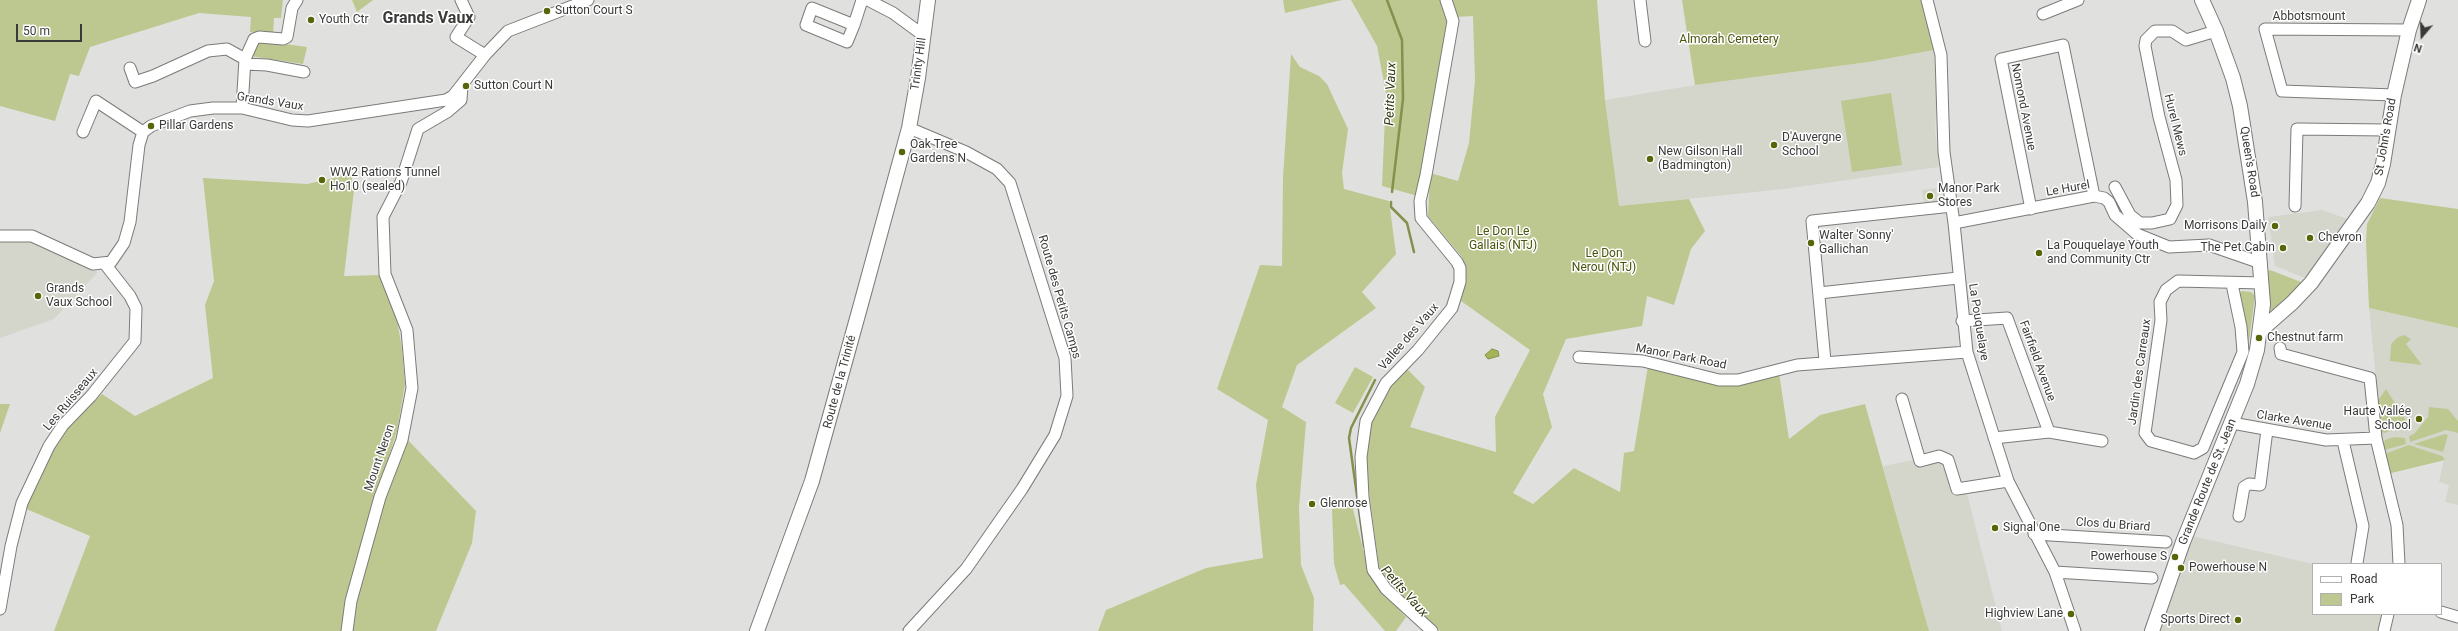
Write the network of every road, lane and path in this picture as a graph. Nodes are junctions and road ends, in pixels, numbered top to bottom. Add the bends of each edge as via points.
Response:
1 (297, 0) edge
2 (461, 0) edge
3 (588, 0) edge
4 (862, 0) edge
5 (868, 0) edge
6 (928, 0) edge
7 (1446, 0) edge
8 (1640, 0) edge
9 (1927, 0) edge
10 (2078, 0) edge
11 (2202, 0) edge
12 (2419, 0) edge
13 (567, 4) edge
14 (2043, 14) dead end
15 (854, 25) dead end
16 (2409, 30) junction
17 (2216, 31) junction
18 (923, 35) junction
19 (1645, 41) dead end
20 (485, 55) junction
21 (245, 62) junction
22 (130, 68) dead end
23 (304, 72) dead end
24 (462, 85) junction
25 (2394, 95) junction
26 (242, 108) junction
27 (909, 128) junction
28 (2387, 130) junction
29 (83, 132) dead end
30 (143, 132) junction
31 (2115, 187) dead end
32 (2094, 196) junction
33 (1952, 206) junction
34 (2295, 206) dead end
35 (2030, 209) junction
36 (1954, 223) junction
37 (0, 236) edge
38 (2261, 263) junction
39 (105, 264) junction
40 (1958, 278) junction
41 (2262, 283) junction
42 (2232, 284) junction
43 (1819, 293) junction
44 (1962, 321) junction
45 (2260, 331) junction
46 (2280, 348) dead end
47 (1967, 352) junction
48 (1579, 357) dead end
49 (1825, 361) junction
50 (1902, 399) dead end
51 (2232, 423) junction
52 (2267, 430) junction
53 (2049, 432) junction
54 (1994, 438) junction
55 (2376, 438) junction
56 (2102, 441) dead end
57 (2343, 441) junction
58 (2008, 481) junction
59 (2239, 516) dead end
60 (2034, 534) junction
61 (2166, 542) dead end
62 (2357, 563) dead end
63 (2399, 563) edge
64 (2055, 572) junction
65 (2152, 578) dead end
66 (0, 609) edge
67 (2442, 612) edge
68 (2388, 615) edge
69 (2458, 617) edge
70 (347, 631) edge
71 (757, 631) edge
72 (909, 631) edge
73 (1432, 631) edge
74 (2075, 631) edge
75 (2152, 631) edge
76 (2384, 631) edge

1 - 21 street via 292,8 288,37 254,39
2 - 20 street via 470,17 456,38
3 - 13 street, Grands Vaux
4 - 15 street
5 - 18 street via 893,13
6 - 18 main road, Trinity Hill
7 - 73 street, Vallee des Vaux via 1453,21 1420,201 1421,218 1457,262 1460,268 1460,282 1452,308 1418,350 1386,383 1366,421 1361,457 1363,497 1373,570 1386,589
8 - 19 street
9 - 33 street, La Pouquelaye via 1941,55 1944,152
10 - 14 street
11 - 17 main road, Queen's Road
12 - 16 main road, St John's Road
13 - 20 street, Grands Vaux via 513,28
16 - 25 main road, St John's Road
16 - 25 street, Abbotsmount via 2265,29 2282,90
17 - 31 street, Hurel Mews via 2186,40 2172,31 2155,31 2146,40 2159,117 2176,180 2177,205 2170,219 2140,223 2130,215
17 - 38 main road, Queen's Road via 2240,106 2252,172
18 - 27 main road, Trinity Hill
20 - 24 street, Grands Vaux
21 - 22 street via 227,49 208,51 135,82
21 - 23 street
21 - 26 street
24 - 26 street, Grands Vaux via 454,96 446,100 308,121 292,120
24 - 70 street, Mount Neron via 461,100 447,112 418,129 401,182 383,217 385,274 407,330 412,388 402,440 380,497 351,601
25 - 28 main road, St John's Road
26 - 30 street, Grands Vaux via 190,111 157,122
27 - 71 main road, Route de la Trinité via 812,481
27 - 72 street, Route des Petits Camps via 966,152 997,169 1010,184 1065,358 1067,396 1055,435 1022,490 966,569
28 - 34 street via 2297,129
28 - 45 main road, St John's Road via 2383,164 2378,183 2368,203 2311,283 2292,304
29 - 30 street via 96,101
30 - 39 street via 139,145 130,222 124,243 111,262
32 - 35 street, Le Hurel
32 - 35 street, Nomond Avenue via 2063,45 2001,59
32 - 38 street, Le Hurel via 2109,202 2116,215 2137,234 2169,247 2209,245
33 - 36 street, La Pouquelaye
33 - 43 street via 1812,221
35 - 36 street, Le Hurel
36 - 40 street, La Pouquelaye
37 - 39 street via 32,236 93,264
38 - 41 main road, Queen's Road
39 - 66 street, Les Ruisseaux via 130,296 136,308 135,341 91,396 63,425 49,446 22,502
40 - 43 street
40 - 44 street, La Pouquelaye
41 - 42 street, Jardin des Carreaux
41 - 45 main road, Queen's Road
42 - 42 street, Jardin des Carreaux via 2241,327 2243,352 2203,448 2194,453 2151,441 2145,433 2161,320 2160,302 2166,290 2178,281
43 - 49 street
44 - 47 street, La Pouquelaye
44 - 53 street, Fairfield Avenue via 2007,318
45 - 51 main road, Grande Route de St. Jean via 2247,384
46 - 55 street via 2281,354 2370,378
47 - 49 street, Manor Park Road
47 - 54 street, La Pouquelaye
48 - 49 street, Manor Park Road via 1643,361 1719,380 1738,380 1797,365
50 - 58 street via 1920,461 1940,456 1948,460 1957,489
51 - 52 street, Clarke Avenue
51 - 75 main road, Grande Route de St. Jean via 2183,542
52 - 57 street, Clarke Avenue via 2306,438
52 - 59 street via 2260,485 2249,484 2244,487
53 - 54 street
53 - 56 street
54 - 58 street, La Pouquelaye
55 - 57 street, Clarke Avenue
55 - 63 street via 2397,525
57 - 62 street via 2363,526
58 - 60 street, La Pouquelaye
60 - 61 street, Clos du Briard
60 - 64 street, La Pouquelaye
64 - 65 street
64 - 74 street, La Pouquelaye
67 - 69 street
68 - 76 street

